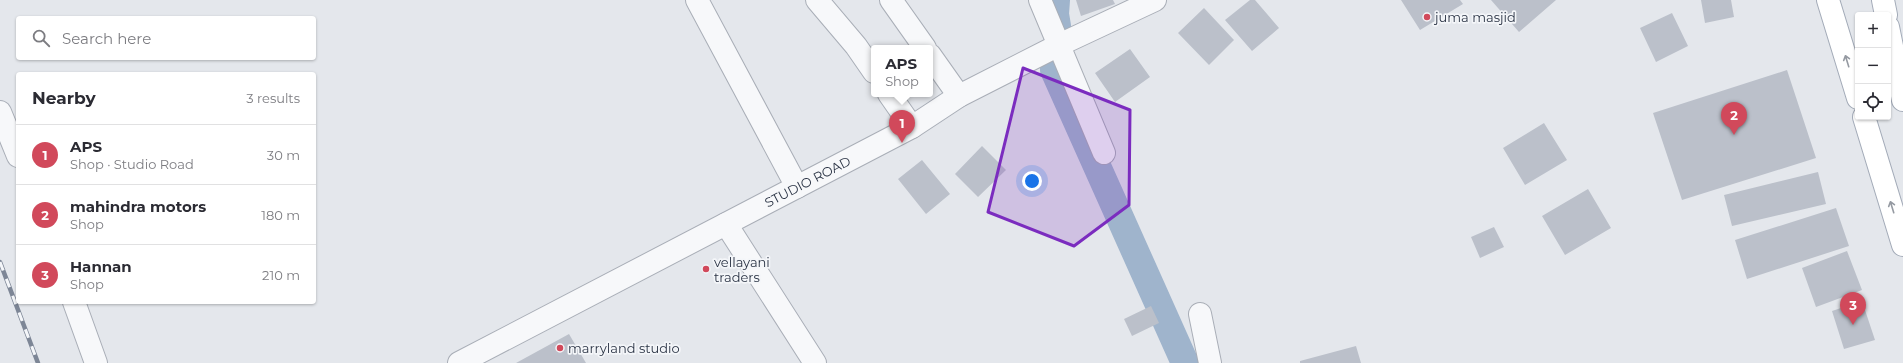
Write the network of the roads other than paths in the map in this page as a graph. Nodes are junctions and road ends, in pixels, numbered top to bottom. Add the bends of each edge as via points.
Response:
1 (697, 0) edge
2 (817, 0) edge
3 (891, 0) edge
4 (1040, 0) edge
5 (1155, 0) edge
6 (1828, 0) edge
7 (1882, 0) edge
8 (1885, 12) edge
9 (1891, 42) edge
10 (1059, 44) junction
11 (923, 45) edge
12 (933, 59) edge
13 (871, 68) edge
14 (1855, 88) edge
15 (959, 96) junction
16 (892, 97) edge
17 (1903, 100) edge
18 (0, 112) edge
19 (1865, 120) edge
20 (912, 127) junction
21 (16, 151) edge
22 (1104, 153) dead end
23 (797, 187) junction
24 (726, 224) junction
25 (1903, 245) edge
26 (75, 304) edge
27 (1200, 314) dead end
28 (96, 363) edge
29 (459, 363) edge
30 (815, 363) edge
31 (1210, 363) edge

1 - 23 street
2 - 13 street
3 - 11 street
4 - 10 street
5 - 10 street, STUDIO ROAD
14 -> 6 main road
7 - 8 main road
9 - 17 main road
10 - 15 street, STUDIO ROAD
10 - 22 street
12 - 15 street
15 - 20 street, STUDIO ROAD
16 - 20 street
18 - 21 street
25 -> 19 main road
20 - 23 street, STUDIO ROAD
23 - 24 street, STUDIO ROAD
24 - 29 street, STUDIO ROAD
24 - 30 street
26 - 28 street
27 - 31 street

